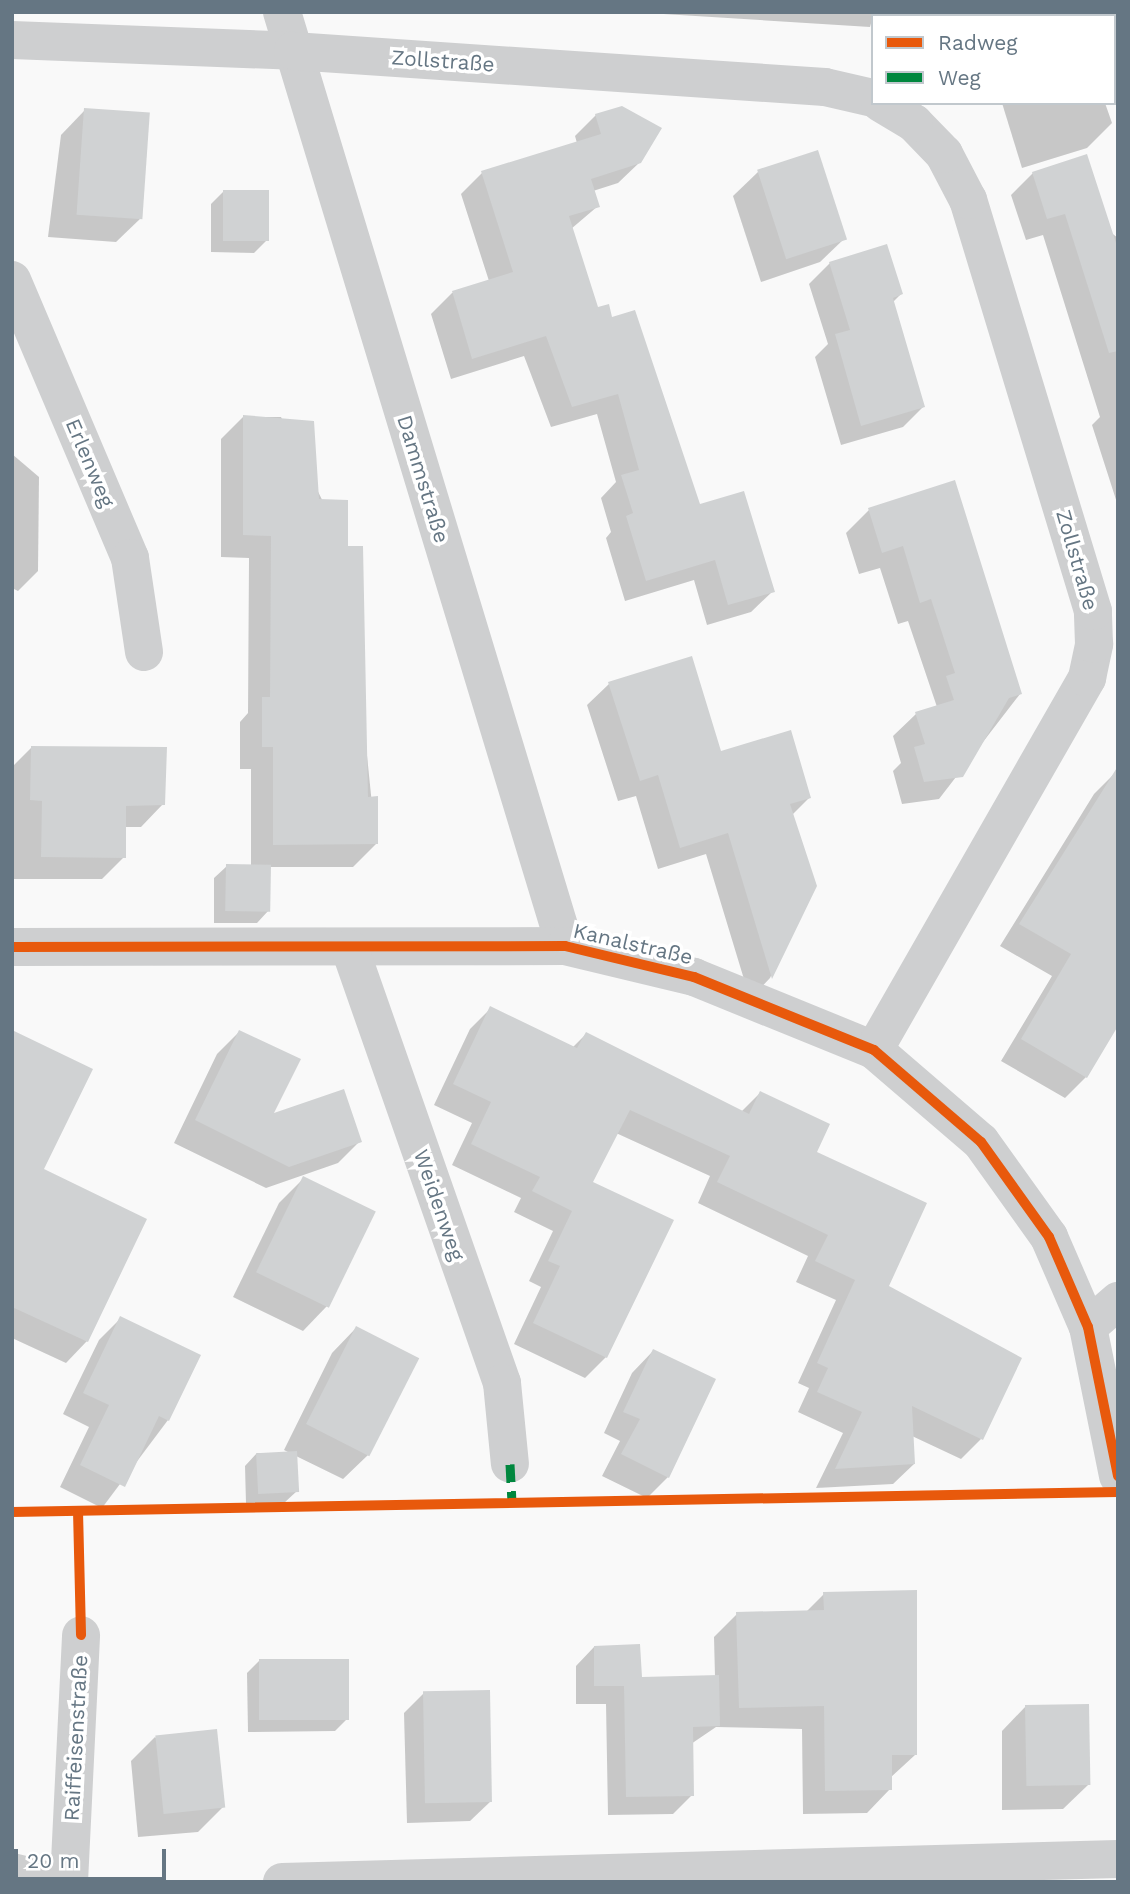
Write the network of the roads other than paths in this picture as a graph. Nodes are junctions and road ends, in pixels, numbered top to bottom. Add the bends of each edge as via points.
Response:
1 (282, 12) edge
2 (12, 40) edge
3 (293, 51) junction
4 (871, 98) edge
5 (884, 105) edge
6 (12, 280) edge
7 (144, 653) dead end
8 (565, 946) junction
9 (12, 947) edge
10 (350, 949) junction
11 (874, 1050) junction
12 (1118, 1301) edge
13 (1088, 1327) junction
14 (1114, 1432) edge
15 (510, 1464) dead end
16 (1118, 1476) edge
17 (81, 1635) dead end
18 (1118, 1859) edge
19 (12, 1872) edge
20 (52, 1882) edge
21 (69, 1882) edge
22 (282, 1882) edge

1 - 3 street, Dammstraße
2 - 3 street, Zollstraße
3 - 4 street, Zollstraße via 825,87
3 - 8 street, Dammstraße
5 - 11 street, Zollstraße via 914,123 944,154 968,200 1093,611 1094,644 1087,678
6 - 7 street, Erlenweg via 130,558
8 - 10 street, Kanalstraße
8 - 11 street, Kanalstraße via 694,977
9 - 10 street, Kanalstraße
10 - 15 street, Weidenweg via 502,1383
11 - 13 street, Kanalstraße via 981,1142 1049,1237
12 - 13 street
13 - 14 street, Kanalstraße
14 - 16 street, Kanalstraße
17 - 21 street, Raiffeisenstraße
18 - 22 street
19 - 20 street

